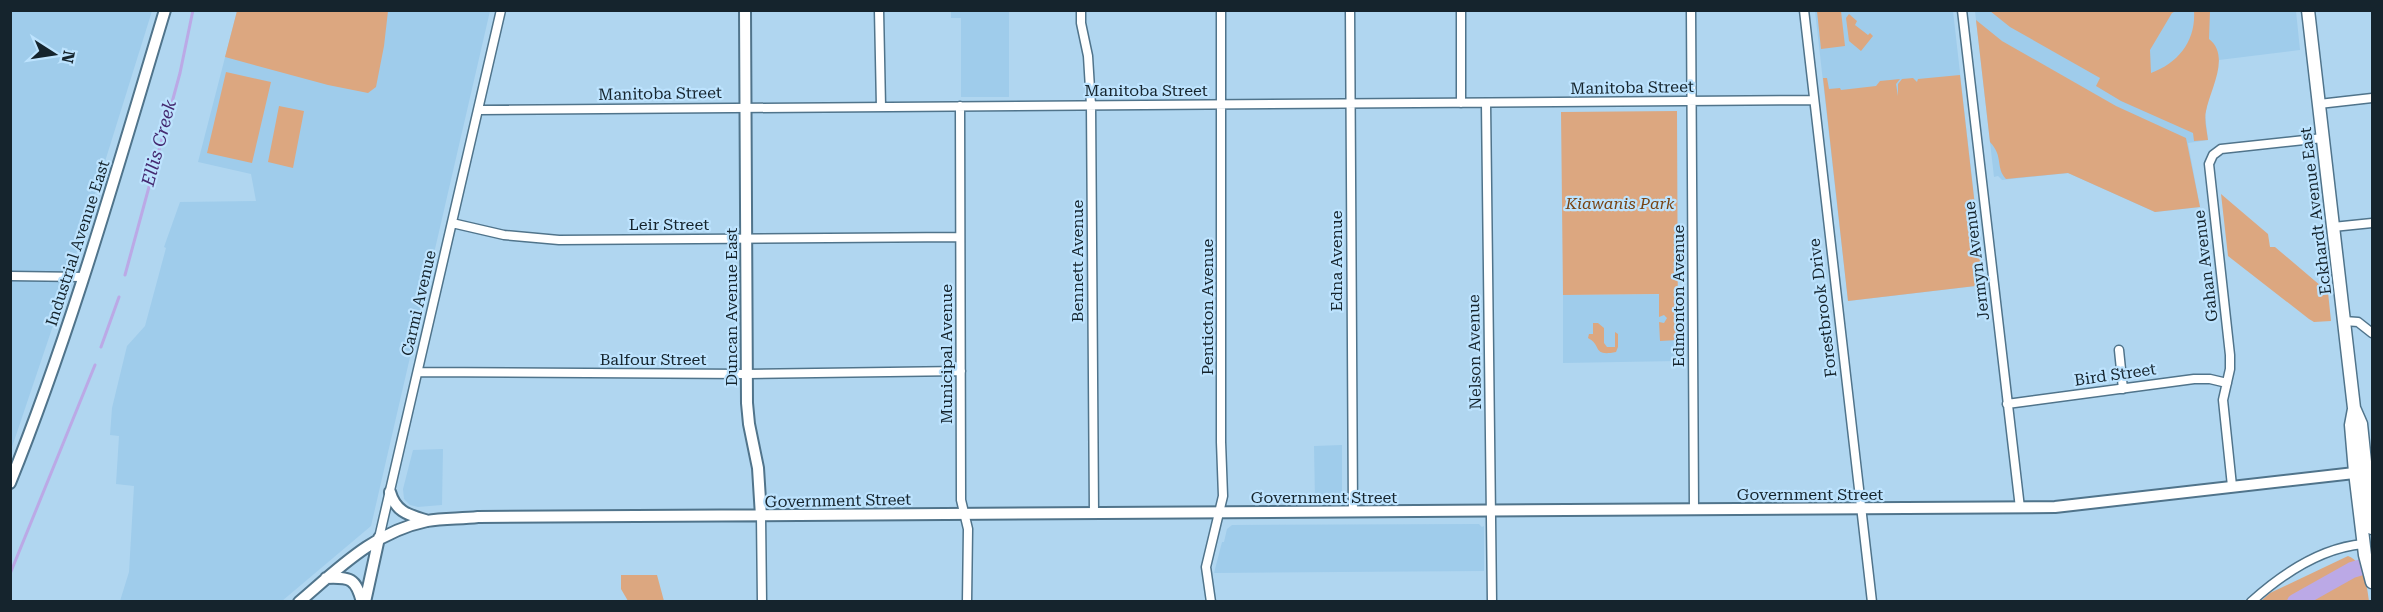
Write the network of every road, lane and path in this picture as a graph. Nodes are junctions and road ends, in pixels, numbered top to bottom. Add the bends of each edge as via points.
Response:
1 (165, 10) edge
2 (501, 10) edge
3 (745, 10) edge
4 (879, 10) edge
5 (1081, 10) edge
6 (1221, 10) edge
7 (1350, 10) edge
8 (1461, 10) edge
9 (1691, 10) edge
10 (1804, 10) edge
11 (1962, 10) edge
12 (2308, 10) edge
13 (2373, 98) edge
14 (1813, 100) junction
15 (1692, 101) junction
16 (1350, 103) junction
17 (1461, 103) junction
18 (1486, 103) junction
19 (1222, 104) junction
20 (2319, 104) junction
21 (1091, 105) junction
22 (960, 106) junction
23 (745, 107) junction
24 (881, 107) junction
25 (479, 110) junction
26 (2323, 138) junction
27 (452, 223) junction
28 (2373, 223) edge
29 (2333, 227) junction
30 (960, 237) junction
31 (746, 238) junction
32 (10, 276) edge
33 (84, 277) junction
34 (2344, 321) junction
35 (2373, 333) edge
36 (2119, 350) dead end
37 (961, 371) junction
38 (418, 372) junction
39 (746, 374) junction
40 (2226, 383) junction
41 (2123, 388) junction
42 (2007, 404) junction
43 (2365, 471) edge
44 (10, 483) edge
45 (2232, 486) junction
46 (390, 492) junction
47 (2020, 508) junction
48 (1694, 509) junction
49 (1861, 509) junction
50 (1491, 511) junction
51 (1219, 512) junction
52 (1353, 512) junction
53 (963, 513) junction
54 (1094, 513) junction
55 (761, 516) junction
56 (429, 521) junction
57 (2373, 528) edge
58 (379, 538) junction
59 (2364, 549) junction
60 (326, 578) junction
61 (2372, 579) edge
62 (299, 602) edge
63 (363, 602) edge
64 (762, 602) edge
65 (967, 602) edge
66 (1211, 602) edge
67 (1492, 602) edge
68 (1872, 602) edge
69 (2251, 602) edge

1 - 33 street, Industrial Avenue East
2 - 25 street, Carmi Avenue
3 - 23 street, Duncan Avenue East
4 - 24 street
5 - 21 street, Bennett Avenue
6 - 19 street, Penticton Avenue
7 - 16 street, Edna Avenue
8 - 17 street
9 - 15 street, Edmonton Avenue
10 - 14 street, Forestbrook Drive
11 - 42 street, Jermyn Avenue
12 - 20 main road, Eckhardt Avenue East
13 - 20 street
14 - 15 street, Manitoba Street
14 - 49 street, Forestbrook Drive
15 - 18 street, Manitoba Street
15 - 48 street, Edmonton Avenue
16 - 17 street, Manitoba Street
16 - 19 street, Manitoba Street
16 - 52 street, Edna Avenue
17 - 18 street, Manitoba Street
18 - 50 street, Nelson Avenue
19 - 21 street, Manitoba Street
19 - 51 street, Penticton Avenue via 1223,496
20 - 26 main road, Eckhardt Avenue East
21 - 22 street, Manitoba Street
21 - 54 street, Bennett Avenue
22 - 24 street, Manitoba Street
22 - 30 street, Municipal Avenue
23 - 24 street, Manitoba Street
23 - 25 street, Manitoba Street
23 - 31 street, Duncan Avenue East
25 - 27 street, Carmi Avenue
26 - 29 main road, Eckhardt Avenue East
26 - 40 street, Gahan Avenue via 2226,148 2211,158 2208,173 2230,355
27 - 31 street, Leir Street via 504,235 559,240
27 - 38 street, Carmi Avenue
28 - 29 street
29 - 34 main road, Eckhardt Avenue East
30 - 31 street, Leir Street
30 - 37 street, Municipal Avenue
31 - 39 street, Duncan Avenue East
32 - 33 street
33 - 44 street, Industrial Avenue East
34 - 35 street via 2358,322
34 - 43 main road, Eckhardt Avenue East via 2354,408 2351,425
36 - 41 street
37 - 39 street, Balfour Street
37 - 53 street, Municipal Avenue
38 - 39 street, Balfour Street
38 - 46 street, Carmi Avenue
39 - 55 street, Duncan Avenue East
40 - 41 street, Bird Street via 2202,378
40 - 45 street, Gahan Avenue via 2223,400
41 - 42 street, Bird Street
42 - 47 street, Jermyn Avenue
43 - 45 street, Government Street
43 - 57 main road, Eckhardt Avenue East
43 - 59 main road, Eckhardt Avenue East
45 - 47 street, Government Street via 2083,505
46 - 56 street via 403,514
46 - 58 street, Carmi Avenue
47 - 49 street, Government Street
48 - 49 street, Government Street
48 - 50 street, Government Street
49 - 68 street, Forestbrook Drive
50 - 52 street, Government Street
50 - 67 street, Nelson Avenue
51 - 52 street, Government Street
51 - 54 street, Government Street
51 - 66 street, Penticton Avenue via 1206,567
53 - 54 street, Government Street
53 - 55 street, Government Street
53 - 65 street, Municipal Avenue via 968,529
55 - 56 street, Government Street
55 - 64 street, Duncan Avenue East
56 - 58 street, Government Street
58 - 60 street, Government Street
58 - 63 street, Carmi Avenue
59 - 61 main road, Eckhardt Avenue East
59 - 69 street via 2350,545 2305,562
60 - 62 street, Government Street
60 - 63 street via 355,582

